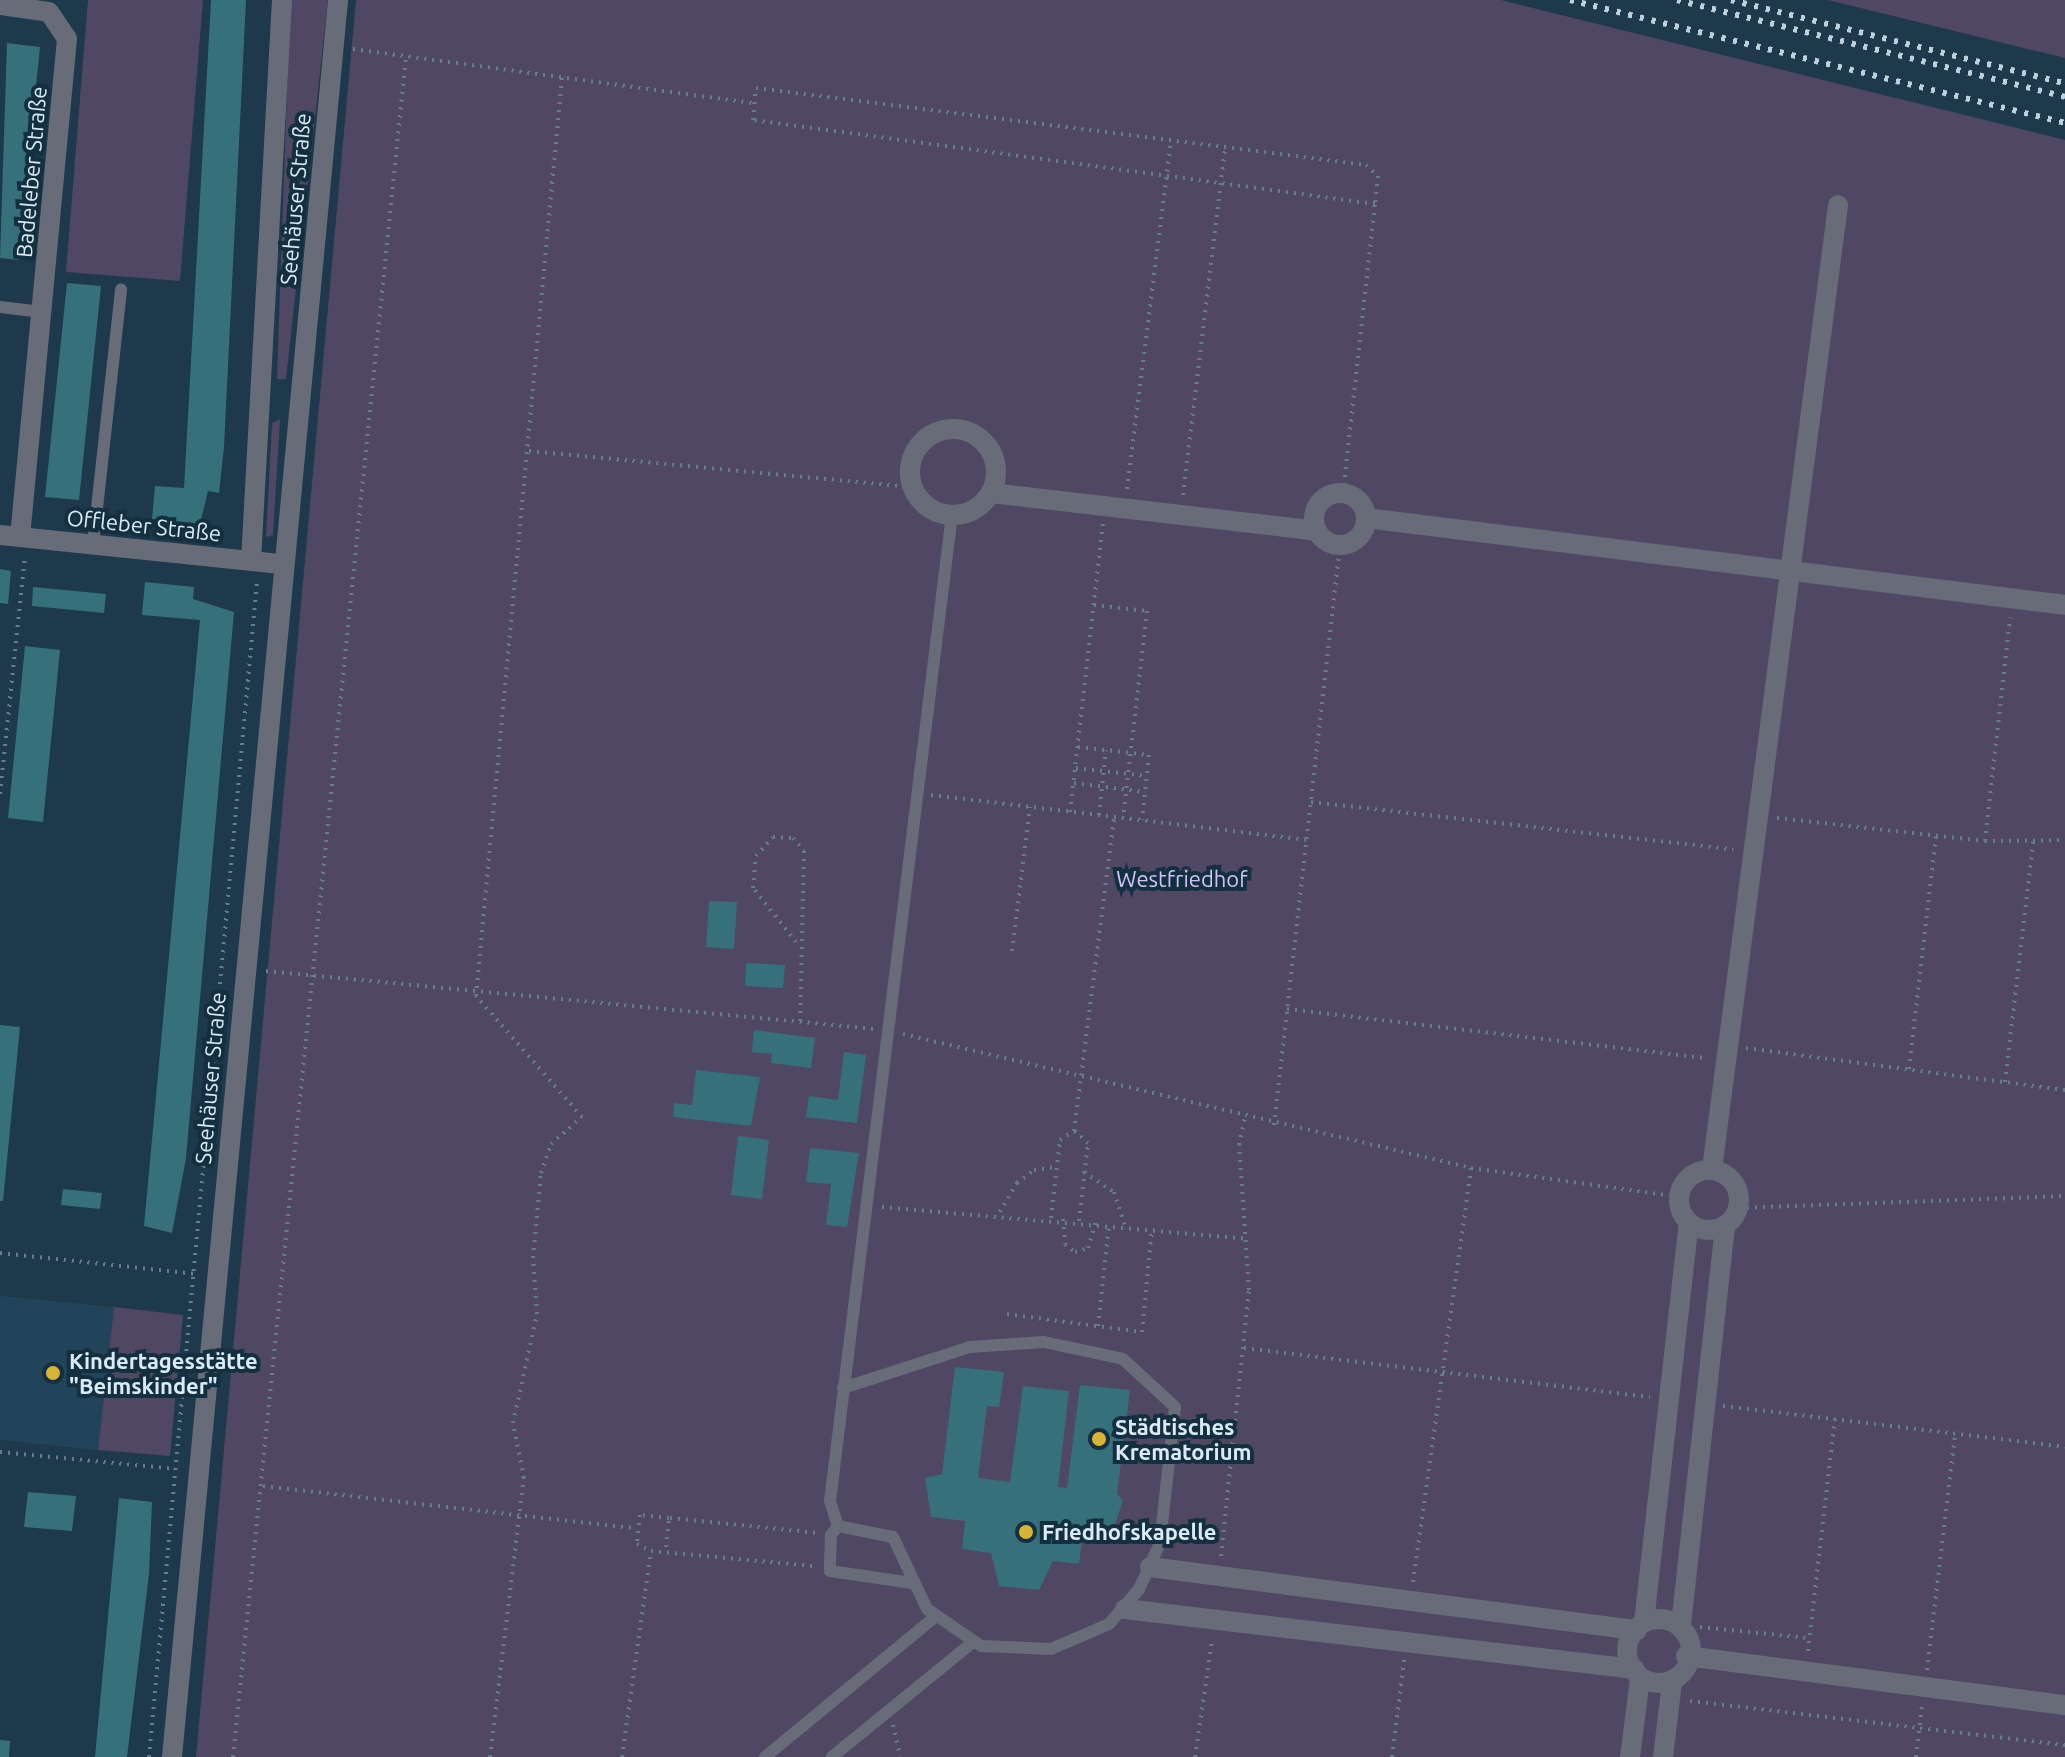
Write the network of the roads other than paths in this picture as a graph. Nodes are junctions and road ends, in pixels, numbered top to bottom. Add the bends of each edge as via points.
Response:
1 (282, 0) edge
2 (338, 0) edge
3 (0, 5) edge
4 (1838, 205) dead end
5 (121, 290) dead end
6 (0, 307) edge
7 (42, 312) junction
8 (264, 399) junction
9 (299, 403) junction
10 (991, 493) junction
11 (952, 515) junction
12 (1366, 518) junction
13 (1317, 531) junction
14 (16, 537) edge
15 (93, 544) junction
16 (283, 564) junction
17 (254, 568) junction
18 (1787, 572) junction
19 (2065, 605) edge
20 (1712, 1169) junction
21 (1689, 1223) junction
22 (1725, 1226) junction
23 (843, 1388) junction
24 (834, 1531) junction
25 (1150, 1567) junction
26 (912, 1583) junction
27 (1125, 1609) junction
28 (935, 1617) junction
29 (1681, 1625) junction
30 (1640, 1626) junction
31 (972, 1643) junction
32 (1686, 1656) junction
33 (1637, 1674) junction
34 (1671, 1691) junction
35 (2065, 1705) edge
36 (172, 1757) edge
37 (765, 1757) edge
38 (832, 1757) edge
39 (1630, 1757) edge
40 (1663, 1757) edge

1 - 8 street, Seehäuser Straße
2 - 9 street, Seehäuser Straße
3 - 7 street, Badeleber Straße via 49,12 67,39
4 - 18 street
5 - 15 lane
6 - 7 lane
7 - 14 street, Badeleber Straße
8 - 9 street
8 - 17 street, Seehäuser Straße
9 - 16 street, Seehäuser Straße
10 - 11 street
10 - 11 street via 993,455 960,430 931,435 916,450 913,487 932,510
10 - 13 street
11 - 23 lane
12 - 13 street via 1358,538 1340,545
12 - 13 street via 1358,501 1343,493 1316,509
12 - 18 street
14 - 15 street, Offleber Straße
15 - 17 street, Offleber Straße
16 - 17 street, Offleber Straße
16 - 36 street, Seehäuser Straße
18 - 19 street
18 - 20 street
20 - 21 street via 1691,1175 1679,1197
20 - 22 street via 1736,1184 1739,1208
21 - 22 street
21 - 30 street
22 - 29 street
23 - 24 lane via 830,1507
23 - 25 lane via 977,1346 1044,1342 1128,1362 1171,1400 1177,1415 1162,1535
24 - 26 lane via 893,1537
24 - 26 lane via 828,1568
25 - 27 lane
25 - 30 street
26 - 28 lane
27 - 31 lane via 1091,1635 1051,1649 1011,1652
27 - 33 street
28 - 31 lane
28 - 37 lane
29 - 30 street via 1660,1616
29 - 32 street
30 - 33 street
31 - 38 lane
32 - 34 street
32 - 35 street
33 - 34 street
33 - 39 street
34 - 40 street

